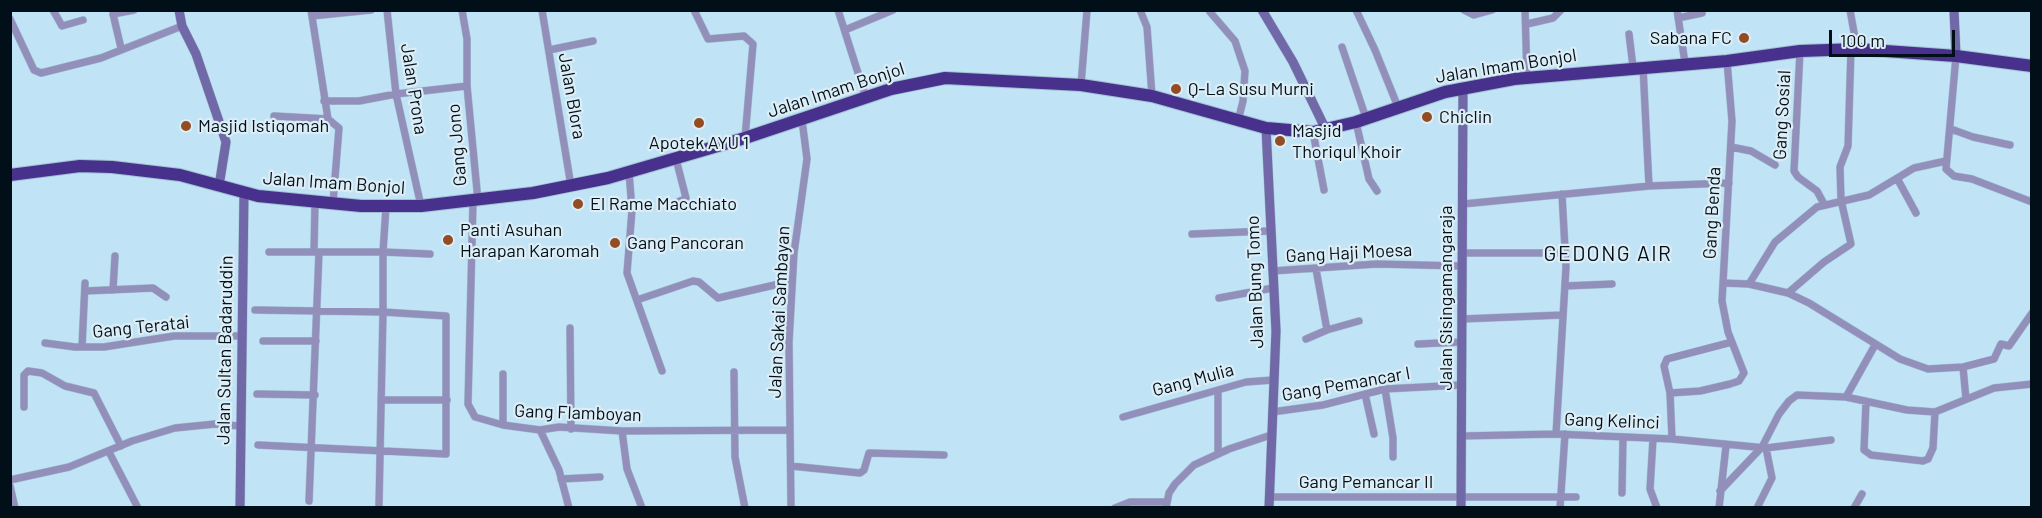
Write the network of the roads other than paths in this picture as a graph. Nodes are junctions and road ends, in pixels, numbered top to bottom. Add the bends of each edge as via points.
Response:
1 (53, 10) edge
2 (134, 10) edge
3 (179, 10) edge
4 (371, 10) edge
5 (387, 10) edge
6 (462, 10) edge
7 (542, 10) edge
8 (694, 10) edge
9 (838, 10) edge
10 (893, 10) edge
11 (1087, 10) edge
12 (1140, 10) edge
13 (1262, 10) edge
14 (1356, 10) edge
15 (1464, 10) edge
16 (1492, 10) edge
17 (1525, 10) edge
18 (1561, 10) edge
19 (1850, 10) edge
20 (1954, 10) edge
21 (113, 12) edge
22 (1210, 12) edge
23 (311, 13) edge
24 (1702, 13) dead end
25 (1678, 14) edge
26 (10, 19) edge
27 (83, 20) dead end
28 (1527, 24) junction
29 (182, 26) junction
30 (13, 28) edge
31 (845, 30) junction
32 (1629, 34) dead end
33 (593, 41) dead end
34 (1342, 47) dead end
35 (121, 48) junction
36 (1854, 49) junction
37 (549, 50) junction
38 (1800, 51) junction
39 (1956, 56) junction
40 (1727, 61) junction
41 (1685, 63) junction
42 (2031, 66) edge
43 (1638, 67) junction
44 (1527, 77) junction
45 (1081, 85) junction
46 (467, 86) junction
47 (1463, 88) junction
48 (396, 94) junction
49 (1152, 96) junction
50 (866, 98) junction
51 (324, 100) junction
52 (1398, 107) junction
53 (274, 116) dead end
54 (328, 119) junction
55 (802, 120) junction
56 (1361, 120) junction
57 (1238, 121) junction
58 (1266, 128) junction
59 (1951, 129) junction
60 (1326, 130) junction
61 (1313, 132) junction
62 (745, 138) junction
63 (2010, 145) dead end
64 (1731, 147) junction
65 (676, 159) junction
66 (1946, 161) junction
67 (1775, 165) dead end
68 (629, 172) junction
69 (10, 175) edge
70 (1898, 180) junction
71 (1729, 183) junction
72 (219, 186) junction
73 (571, 186) junction
74 (1649, 186) junction
75 (1324, 190) dead end
76 (1377, 191) dead end
77 (244, 192) junction
78 (1562, 194) junction
79 (1840, 200) junction
80 (315, 202) junction
81 (475, 202) junction
82 (2031, 202) edge
83 (333, 203) junction
84 (676, 203) dead end
85 (1463, 204) junction
86 (1824, 204) junction
87 (421, 206) junction
88 (386, 207) junction
89 (1916, 213) dead end
90 (1269, 231) junction
91 (1191, 234) dead end
92 (269, 252) dead end
93 (317, 252) junction
94 (383, 252) junction
95 (1462, 252) junction
96 (1565, 253) junction
97 (430, 254) dead end
98 (115, 256) dead end
99 (1462, 266) junction
100 (1316, 269) junction
101 (1272, 271) junction
102 (792, 281) junction
103 (1723, 283) junction
104 (1612, 284) dead end
105 (1749, 284) junction
106 (1565, 286) junction
107 (1274, 288) junction
108 (113, 290) junction
109 (1788, 293) junction
110 (166, 297) dead end
111 (1219, 298) dead end
112 (636, 300) junction
113 (255, 310) dead end
114 (317, 311) junction
115 (383, 312) junction
116 (2031, 313) edge
117 (1562, 315) junction
118 (1462, 318) junction
119 (1359, 321) dead end
120 (570, 328) dead end
121 (1328, 330) junction
122 (242, 336) junction
123 (1306, 339) dead end
124 (263, 341) dead end
125 (316, 341) junction
126 (1462, 342) junction
127 (1732, 342) junction
128 (45, 343) dead end
129 (1418, 344) dead end
130 (1875, 345) junction
131 (82, 347) junction
132 (1963, 367) junction
133 (662, 371) dead end
134 (734, 372) dead end
135 (503, 374) dead end
136 (1273, 380) junction
137 (2031, 384) edge
138 (1461, 385) junction
139 (1385, 389) junction
140 (1218, 390) junction
141 (1365, 393) junction
142 (1670, 393) junction
143 (257, 394) dead end
144 (315, 395) junction
145 (1846, 397) junction
146 (1966, 399) junction
147 (381, 400) junction
148 (447, 400) junction
149 (1866, 402) junction
150 (24, 407) dead end
151 (1272, 412) junction
152 (1935, 412) junction
153 (1123, 417) dead end
154 (503, 425) junction
155 (240, 426) junction
156 (571, 429) junction
157 (540, 430) junction
158 (789, 430) junction
159 (622, 431) junction
160 (735, 431) junction
161 (1374, 434) dead end
162 (1556, 434) junction
163 (1565, 434) junction
164 (1271, 435) junction
165 (1461, 436) junction
166 (1623, 437) junction
167 (1653, 439) junction
168 (1672, 439) junction
169 (1831, 440) dead end
170 (121, 446) junction
171 (258, 446) dead end
172 (312, 446) junction
173 (1726, 446) junction
174 (1764, 448) junction
175 (380, 450) junction
176 (109, 452) junction
177 (1218, 453) junction
178 (944, 455) dead end
179 (1393, 457) dead end
180 (790, 466) junction
181 (600, 477) dead end
182 (561, 479) junction
183 (10, 480) edge
184 (10, 486) edge
185 (1720, 491) junction
186 (1622, 494) dead end
187 (1862, 494) dead end
188 (1561, 496) junction
189 (1576, 496) dead end
190 (1271, 497) junction
191 (1461, 497) junction
192 (309, 501) dead end
193 (379, 505) dead end
194 (1166, 505) edge
195 (15, 507) edge
196 (138, 507) edge
197 (240, 507) edge
198 (569, 507) edge
199 (642, 507) edge
200 (745, 507) edge
201 (791, 507) edge
202 (1114, 507) edge
203 (1269, 507) edge
204 (1461, 507) edge
205 (1560, 507) edge
206 (1657, 507) edge
207 (1719, 507) edge
208 (1757, 507) edge
209 (1854, 507) edge

1 - 27 street via 62,26
2 - 21 street
3 - 29 street
4 - 23 street
5 - 48 street, Jalan Prona
6 - 46 street, Gang Jono
7 - 37 street, Jalan Blora
8 - 62 street via 708,39 744,36 753,45
9 - 31 street
10 - 31 street
11 - 45 street
12 - 49 street via 1147,27
13 - 60 street
14 - 52 street
15 - 16 street via 1474,15
17 - 28 street
18 - 28 street via 1553,18
19 - 36 street
20 - 39 street
21 - 35 street
22 - 57 street via 1235,41 1245,71 1244,101
23 - 51 street
24 - 25 street
25 - 41 street
26 - 30 street
28 - 44 street
29 - 35 street
29 - 72 street via 196,54 226,142
30 - 35 street via 34,70 41,73 74,66
31 - 50 street
32 - 43 street
33 - 37 street
34 - 56 street
36 - 38 highway, Jalan Imam Bonjol
36 - 39 highway, Jalan Imam Bonjol
36 - 79 street via 1848,146 1840,167
37 - 73 street, Jalan Blora
38 - 40 highway, Jalan Imam Bonjol
38 - 86 street, Gang Sosial via 1794,171
39 - 42 highway, Jalan Imam Bonjol
39 - 59 street
40 - 41 highway, Jalan Imam Bonjol
40 - 64 street, Gang Benda
41 - 43 highway, Jalan Imam Bonjol
43 - 44 highway, Jalan Imam Bonjol
43 - 74 street
44 - 47 highway, Jalan Imam Bonjol
45 - 49 highway, Jalan Imam Bonjol
45 - 50 highway, Jalan Imam Bonjol via 945,78 915,82
46 - 48 street
46 - 81 street, Gang Jono
47 - 52 highway, Jalan Imam Bonjol
47 - 85 street, Jalan Sisingamangaraja
48 - 51 street via 359,101
48 - 87 street, Jalan Prona
49 - 57 highway, Jalan Imam Bonjol
50 - 55 highway, Jalan Imam Bonjol
51 - 54 street
52 - 56 highway, Jalan Imam Bonjol
53 - 54 street
54 - 83 street via 339,128
55 - 62 highway, Jalan Imam Bonjol
55 - 102 street, Jalan Sakai Sambayan via 807,159
56 - 60 highway, Jalan Imam Bonjol
56 - 76 street via 1369,179
57 - 58 highway, Jalan Imam Bonjol
58 - 61 highway, Jalan Imam Bonjol
58 - 90 street, Jalan Bung Tomo
59 - 63 street
59 - 66 street
60 - 61 highway, Jalan Imam Bonjol
61 - 75 street
62 - 65 highway, Jalan Imam Bonjol
64 - 67 street via 1751,151
64 - 71 street, Gang Benda
65 - 68 highway, Jalan Imam Bonjol
65 - 84 street via 686,196
66 - 70 street via 1914,168
66 - 82 street via 1946,169 1953,176 1972,179
68 - 73 highway, Jalan Imam Bonjol
68 - 112 street via 632,210 627,273
69 - 72 highway, Jalan Imam Bonjol via 70,167 112,167 180,175
70 - 79 street via 1869,195
70 - 89 street
71 - 74 street
71 - 103 street, Gang Benda
72 - 77 highway, Jalan Imam Bonjol
73 - 81 highway, Jalan Imam Bonjol
74 - 78 street
77 - 80 highway, Jalan Imam Bonjol
77 - 122 street, Jalan Sultan Badaruddin
78 - 85 street
78 - 96 street
79 - 86 street
79 - 109 street via 1851,244
80 - 83 highway, Jalan Imam Bonjol
80 - 93 street
81 - 87 highway, Jalan Imam Bonjol
81 - 154 street, Gang Flamboyan via 468,404 475,417
83 - 88 highway, Jalan Imam Bonjol
85 - 95 street, Jalan Sisingamangaraja
86 - 105 street via 1775,242
87 - 88 highway, Jalan Imam Bonjol
88 - 94 street
90 - 91 street
90 - 101 street, Jalan Bung Tomo
92 - 93 street
93 - 94 street
93 - 114 street
94 - 97 street
94 - 115 street
95 - 96 street
95 - 99 street, Jalan Sisingamangaraja
96 - 106 street
98 - 108 street
99 - 100 street, Gang Haji Moesa via 1377,264
99 - 118 street, Jalan Sisingamangaraja
100 - 101 street, Gang Haji Moesa
100 - 121 street
101 - 107 street, Jalan Bung Tomo
102 - 112 street via 718,298 693,281
102 - 158 street, Jalan Sakai Sambayan
103 - 105 street
103 - 127 street, Gang Benda via 1723,310
104 - 106 street
105 - 109 street
106 - 117 street
107 - 111 street
107 - 136 street, Jalan Bung Tomo
108 - 110 street via 153,288
108 - 131 street via 85,287
109 - 130 street
112 - 133 street
113 - 114 street
114 - 115 street
114 - 125 street
115 - 147 street
115 - 148 street via 447,317
116 - 132 street via 2009,345 2001,344 1994,359
117 - 118 street
117 - 162 street
118 - 126 street, Jalan Sisingamangaraja
119 - 121 street
120 - 156 street
121 - 123 street
122 - 131 street, Gang Teratai via 174,336 104,348
122 - 155 street, Jalan Sultan Badaruddin
124 - 125 street
125 - 144 street
126 - 129 street
126 - 138 street, Jalan Sisingamangaraja
127 - 142 street via 1667,359 1664,366
127 - 142 street, Gang Benda via 1744,373 1739,381 1713,389
128 - 131 street, Gang Teratai
130 - 132 street via 1919,367
130 - 145 street
132 - 146 street
134 - 160 street
135 - 154 street
136 - 140 street, Gang Mulia via 1246,381
136 - 151 street, Jalan Bung Tomo
137 - 146 street via 1994,388
138 - 139 street, Gang Pemancar I
138 - 165 street, Jalan Sisingamangaraja
139 - 141 street, Gang Pemancar I
139 - 179 street via 1394,438
140 - 153 street, Gang Mulia
140 - 177 street
141 - 151 street, Gang Pemancar I via 1312,407
141 - 161 street
142 - 168 street
143 - 144 street
144 - 172 street
145 - 149 street
145 - 174 street via 1797,395 1779,414
146 - 152 street
147 - 148 street
147 - 175 street
148 - 175 street via 446,454
149 - 152 street
149 - 152 street via 1864,450 1871,455 1928,459 1933,448
150 - 170 street via 24,375 28,370 94,393
151 - 164 street, Jalan Bung Tomo
154 - 157 street, Gang Flamboyan
155 - 170 street via 175,428
155 - 197 street, Jalan Sultan Badaruddin
156 - 157 street, Gang Flamboyan
156 - 159 street, Gang Flamboyan
157 - 182 street
158 - 160 street, Gang Flamboyan
158 - 180 street, Jalan Sakai Sambayan
159 - 160 street, Gang Flamboyan
159 - 199 street via 627,469
160 - 200 street via 735,457
162 - 163 street, Gang Kelinci
162 - 165 street, Gang Kelinci
163 - 166 street, Gang Kelinci
163 - 188 street
164 - 177 street
164 - 190 street, Jalan Bung Tomo
165 - 191 street, Jalan Sisingamangaraja
166 - 167 street, Gang Kelinci
166 - 186 street
167 - 168 street, Gang Kelinci
167 - 206 street via 1650,489
168 - 173 street, Gang Kelinci
169 - 174 street, Gang Kelinci
170 - 176 street
171 - 172 street
172 - 175 street
172 - 192 street
173 - 174 street, Gang Kelinci
173 - 185 street
174 - 185 street
174 - 208 street via 1772,478
175 - 193 street
176 - 183 street via 69,467
176 - 196 street
177 - 194 street via 1184,473 1168,493
178 - 180 street via 869,453 861,472
180 - 201 street, Jalan Sakai Sambayan
181 - 182 street
182 - 198 street
184 - 195 street
185 - 207 street
187 - 209 street
188 - 189 street, Gang Pemancar II
188 - 191 street, Gang Pemancar II
188 - 205 street
190 - 191 street, Gang Pemancar II
190 - 203 street, Jalan Bung Tomo
191 - 204 street, Jalan Sisingamangaraja
194 - 202 street via 1130,502

